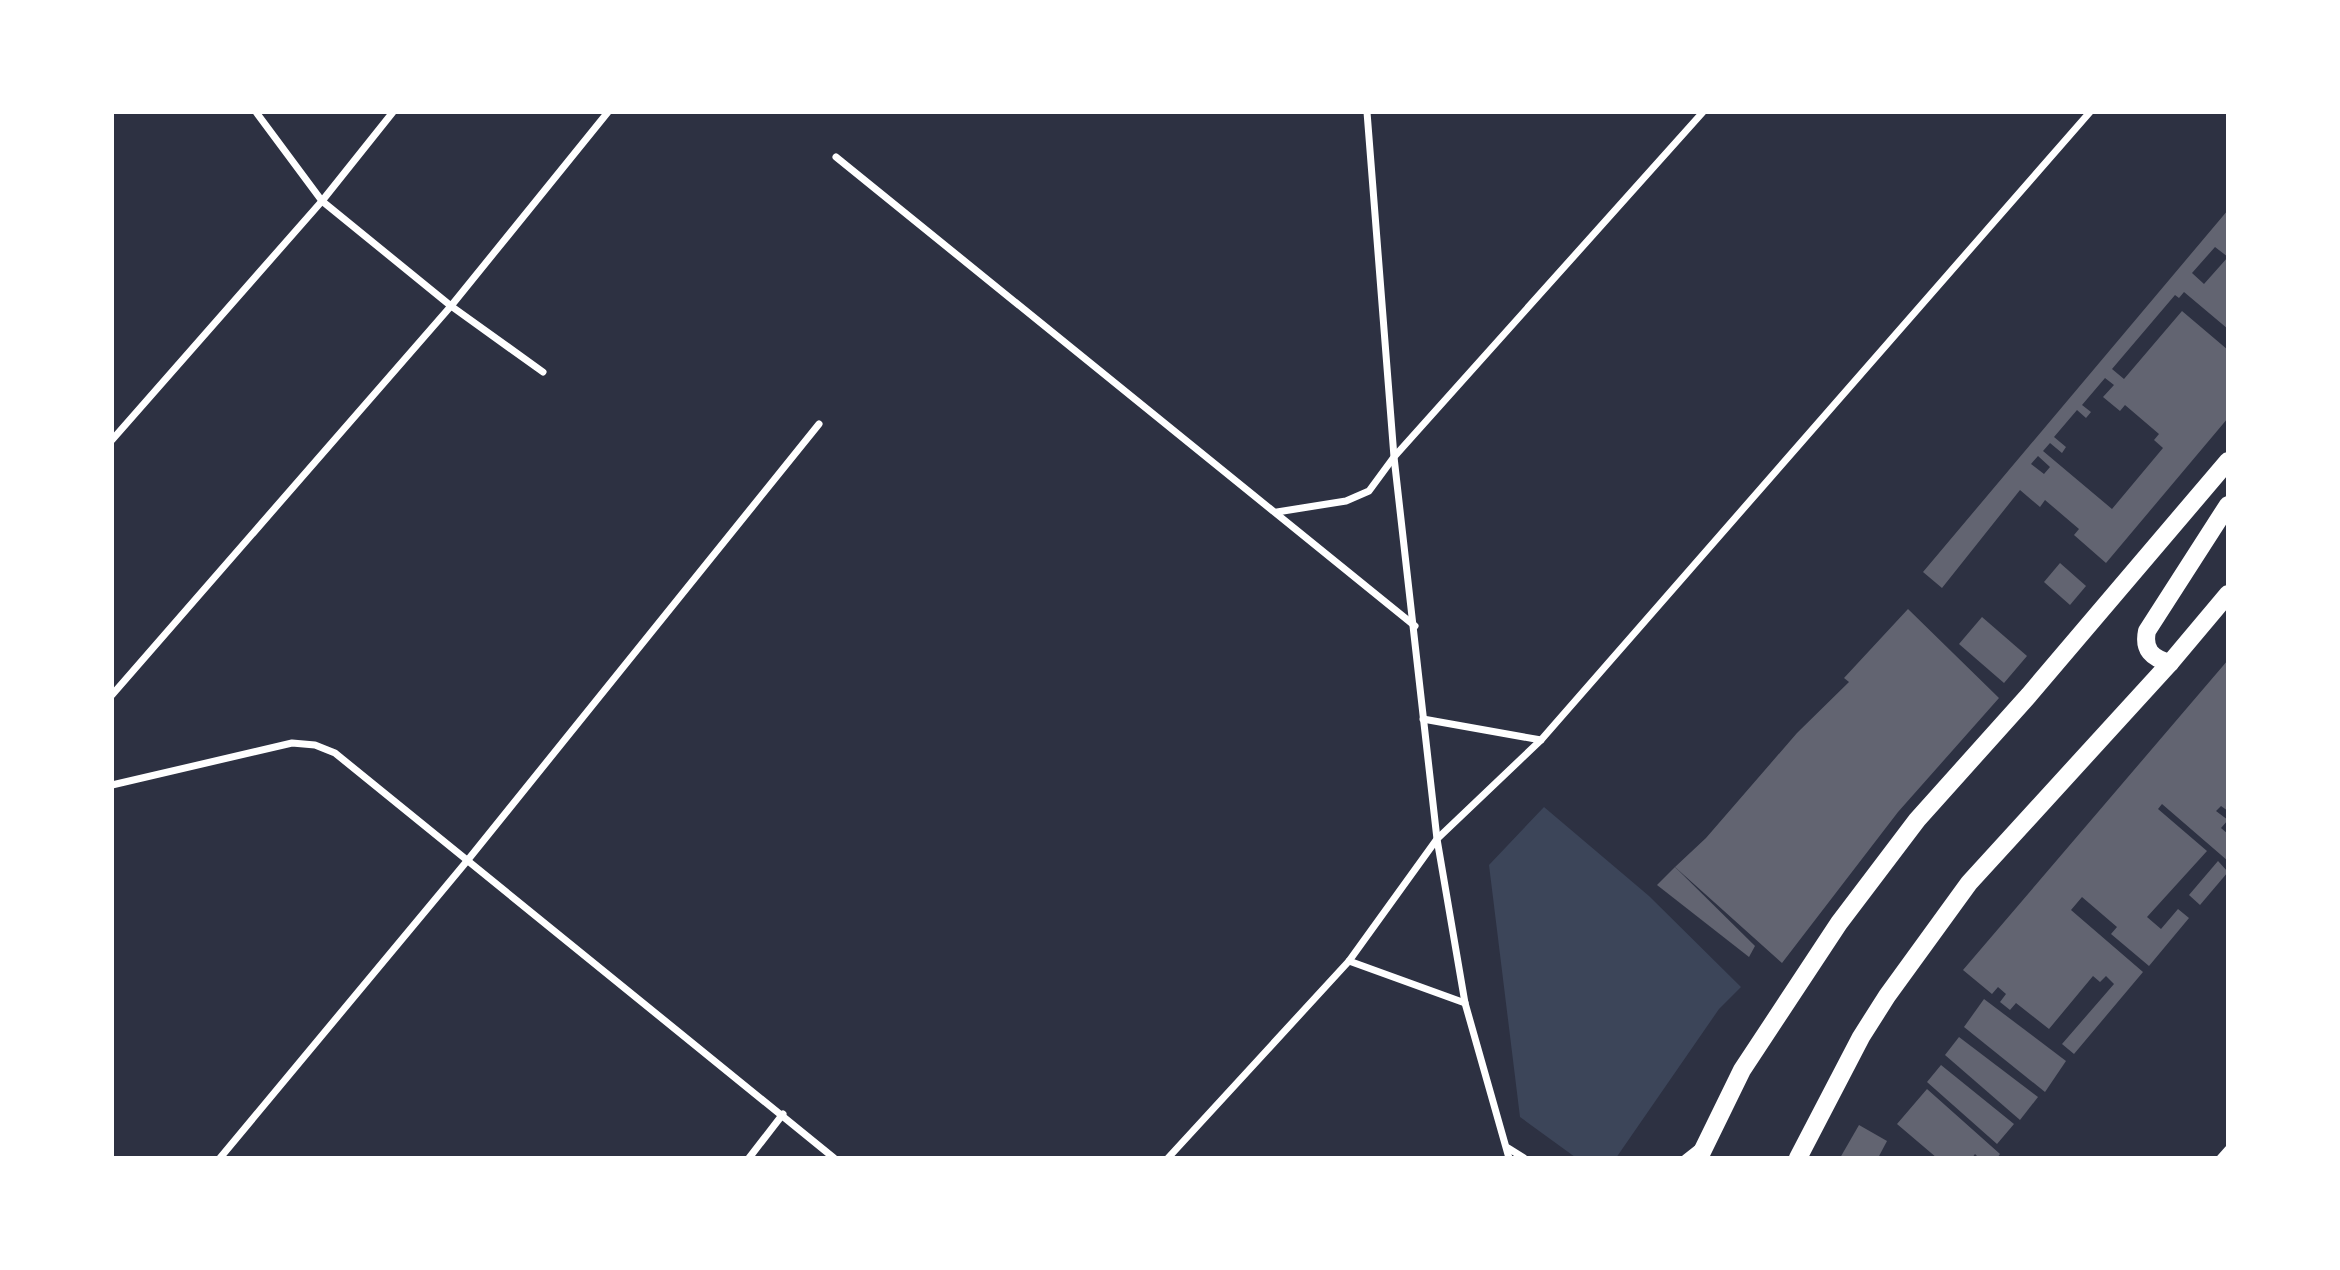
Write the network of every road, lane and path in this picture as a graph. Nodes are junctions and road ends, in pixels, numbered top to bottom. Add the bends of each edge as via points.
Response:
1 (256, 112) edge
2 (393, 112) edge
3 (608, 112) edge
4 (1367, 112) edge
5 (1703, 112) edge
6 (2090, 112) edge
7 (836, 157) dead end
8 (322, 201) junction
9 (451, 306) junction
10 (543, 372) dead end
11 (819, 425) dead end
12 (112, 440) edge
13 (1394, 457) junction
14 (2228, 461) edge
15 (2228, 505) edge
16 (1277, 512) junction
17 (2228, 594) edge
18 (1415, 627) junction
19 (2170, 663) junction
20 (112, 695) edge
21 (1423, 719) junction
22 (1541, 740) junction
23 (112, 785) edge
24 (1437, 839) junction
25 (467, 861) junction
26 (1349, 961) junction
27 (1465, 1003) junction
28 (783, 1114) junction
29 (1508, 1148) junction
30 (2228, 1149) edge
31 (1702, 1150) edge
32 (220, 1158) edge
33 (749, 1158) edge
34 (834, 1158) edge
35 (1168, 1158) edge
36 (1507, 1158) edge
37 (1524, 1158) edge
38 (1685, 1158) edge
39 (1798, 1158) edge
40 (2220, 1158) edge

1 - 8 street
2 - 8 street
3 - 9 street
4 - 13 street
5 - 13 street
6 - 22 street
7 - 16 street
8 - 9 street
8 - 12 street
9 - 10 street
9 - 20 street
11 - 25 street
13 - 16 street via 1369,491 1346,501
13 - 18 street
14 - 31 main road via 1917,820 1790,993 1742,1070
15 - 19 main road via 2147,631 2145,644 2150,653
16 - 18 street
17 - 19 main road
18 - 21 street
19 - 39 main road via 1969,883 1908,964 1861,1037
21 - 22 street
21 - 24 street
22 - 24 street
23 - 25 street via 292,743 316,745 335,753 386,792
24 - 26 street
24 - 27 street
25 - 28 street
25 - 32 street
26 - 27 street
26 - 35 street
27 - 29 street
28 - 33 street
28 - 34 street
29 - 36 street
29 - 37 street
30 - 40 street
31 - 38 street

